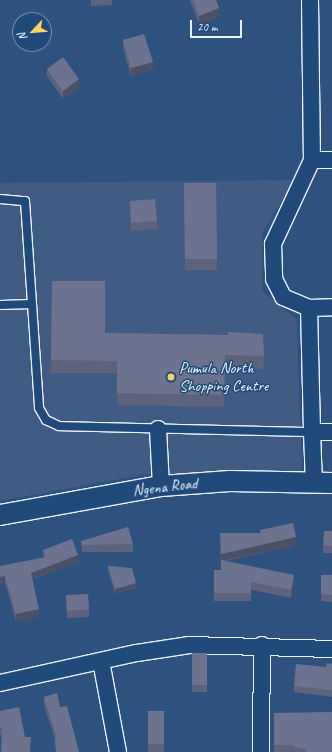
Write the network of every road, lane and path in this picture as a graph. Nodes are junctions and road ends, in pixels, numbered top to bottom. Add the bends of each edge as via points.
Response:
1 (310, 0) edge
2 (312, 160) junction
3 (332, 160) edge
4 (0, 199) edge
5 (32, 304) junction
6 (0, 305) edge
7 (332, 307) edge
8 (309, 308) junction
9 (158, 428) junction
10 (312, 432) junction
11 (332, 432) edge
12 (323, 483) edge
13 (161, 486) junction
14 (0, 515) edge
15 (262, 646) junction
16 (332, 648) edge
17 (101, 661) junction
18 (0, 683) edge
19 (118, 752) edge
20 (261, 752) edge

1 - 2 street
2 - 3 street
2 - 8 street via 273,244 274,279 283,297
4 - 5 lane via 25,201
5 - 6 lane
5 - 9 lane via 39,408 46,420 59,426
7 - 8 street
8 - 10 street
9 - 10 lane
9 - 13 street
10 - 11 street
10 - 12 street
12 - 13 street, Ngena Road via 230,481
13 - 14 street, Ngena Road
15 - 16 street
15 - 17 street via 189,645
15 - 20 street
17 - 18 street
17 - 19 street

